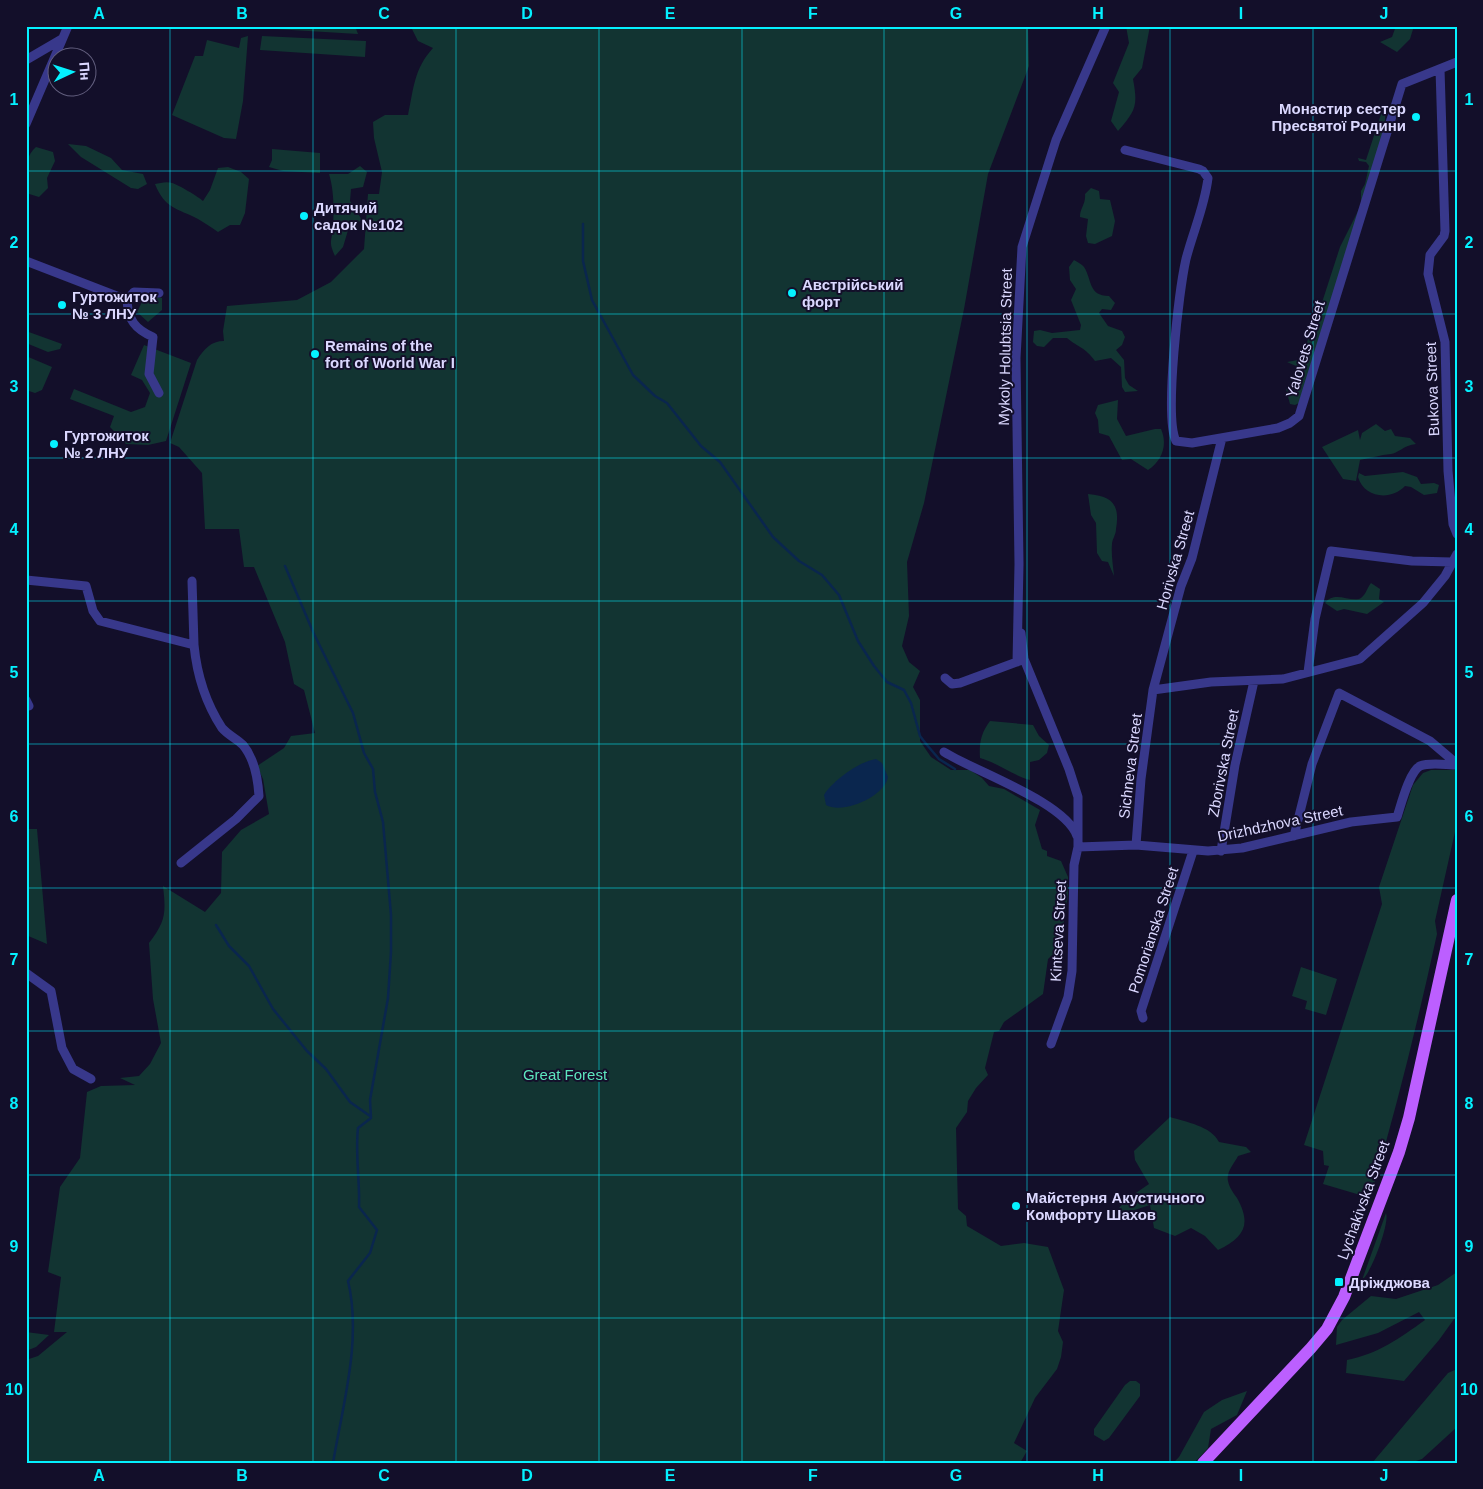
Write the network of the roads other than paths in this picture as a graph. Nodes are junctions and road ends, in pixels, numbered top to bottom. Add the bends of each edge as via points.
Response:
1 (68, 26) edge
2 (1106, 26) edge
3 (62, 39) junction
4 (26, 46) edge
5 (35, 52) junction
6 (26, 60) edge
7 (1457, 62) edge
8 (1440, 69) junction
9 (26, 124) edge
10 (1126, 150) dead end
11 (26, 261) edge
12 (160, 293) dead end
13 (128, 300) junction
14 (159, 393) dead end
15 (1222, 438) junction
16 (1457, 534) edge
17 (1454, 558) edge
18 (26, 580) edge
19 (192, 581) dead end
20 (194, 645) junction
21 (1021, 661) junction
22 (1308, 672) junction
23 (945, 678) dead end
24 (1254, 681) junction
25 (1153, 690) junction
26 (944, 752) dead end
27 (1457, 764) edge
28 (1294, 836) junction
29 (1136, 845) junction
30 (1078, 846) junction
31 (1193, 851) junction
32 (1221, 851) junction
33 (181, 863) dead end
34 (1457, 900) edge
35 (26, 973) edge
36 (1143, 1018) dead end
37 (1051, 1044) dead end
38 (90, 1079) dead end
39 (1203, 1463) edge

1 - 3 street
2 - 21 street, Mykoly Holubtsia Street via 1056,140 1022,247 1016,358
3 - 5 street
3 - 9 street
4 - 5 street
5 - 6 street
7 - 8 street, Yalovets Street
8 - 15 street, Yalovets Street via 1402,84 1299,416 1278,428
8 - 16 street, Bukova Street via 1445,231 1430,255 1428,274 1446,342 1448,471 1453,524
10 - 15 street, Yalovets Street via 1199,169 1208,178 1186,261 1174,353 1171,426 1176,441 1184,444
11 - 13 street
12 - 13 street via 134,292
13 - 14 street via 132,322 152,337 149,374
15 - 25 street, Horivska Street via 1192,558
17 - 22 street via 1424,604 1366,656
17 - 22 street via 1412,561 1331,552 1315,618
18 - 20 street via 86,586 93,611 100,622
19 - 20 street
20 - 33 street via 196,668 210,709 224,730 244,746 257,776 259,796
21 - 23 street via 960,683 952,684
21 - 30 street, Kintseva Street via 1034,680 1075,786
22 - 24 street via 1283,679
24 - 25 street via 1211,682
24 - 32 street, Zborivska Street via 1235,765
25 - 29 street, Sichneva Street
26 - 30 street via 1013,786 1065,819 1072,826
27 - 28 street, Drizhdzhova Street via 1430,764 1418,768 1397,817 1369,819
27 - 28 street via 1430,742 1342,693 1337,695 1312,764
28 - 32 street, Drizhdzhova Street
29 - 30 street, Drizhdzhova Street
29 - 31 street, Drizhdzhova Street
30 - 37 street, Kintseva Street via 1074,865 1072,971 1068,997
31 - 32 street, Drizhdzhova Street
31 - 36 street, Pomorianska Street via 1141,1012
34 - 39 main road, Lychakivska Street via 1409,1118 1344,1298 1327,1329 1311,1348
35 - 38 street via 51,991 62,1048 73,1069

